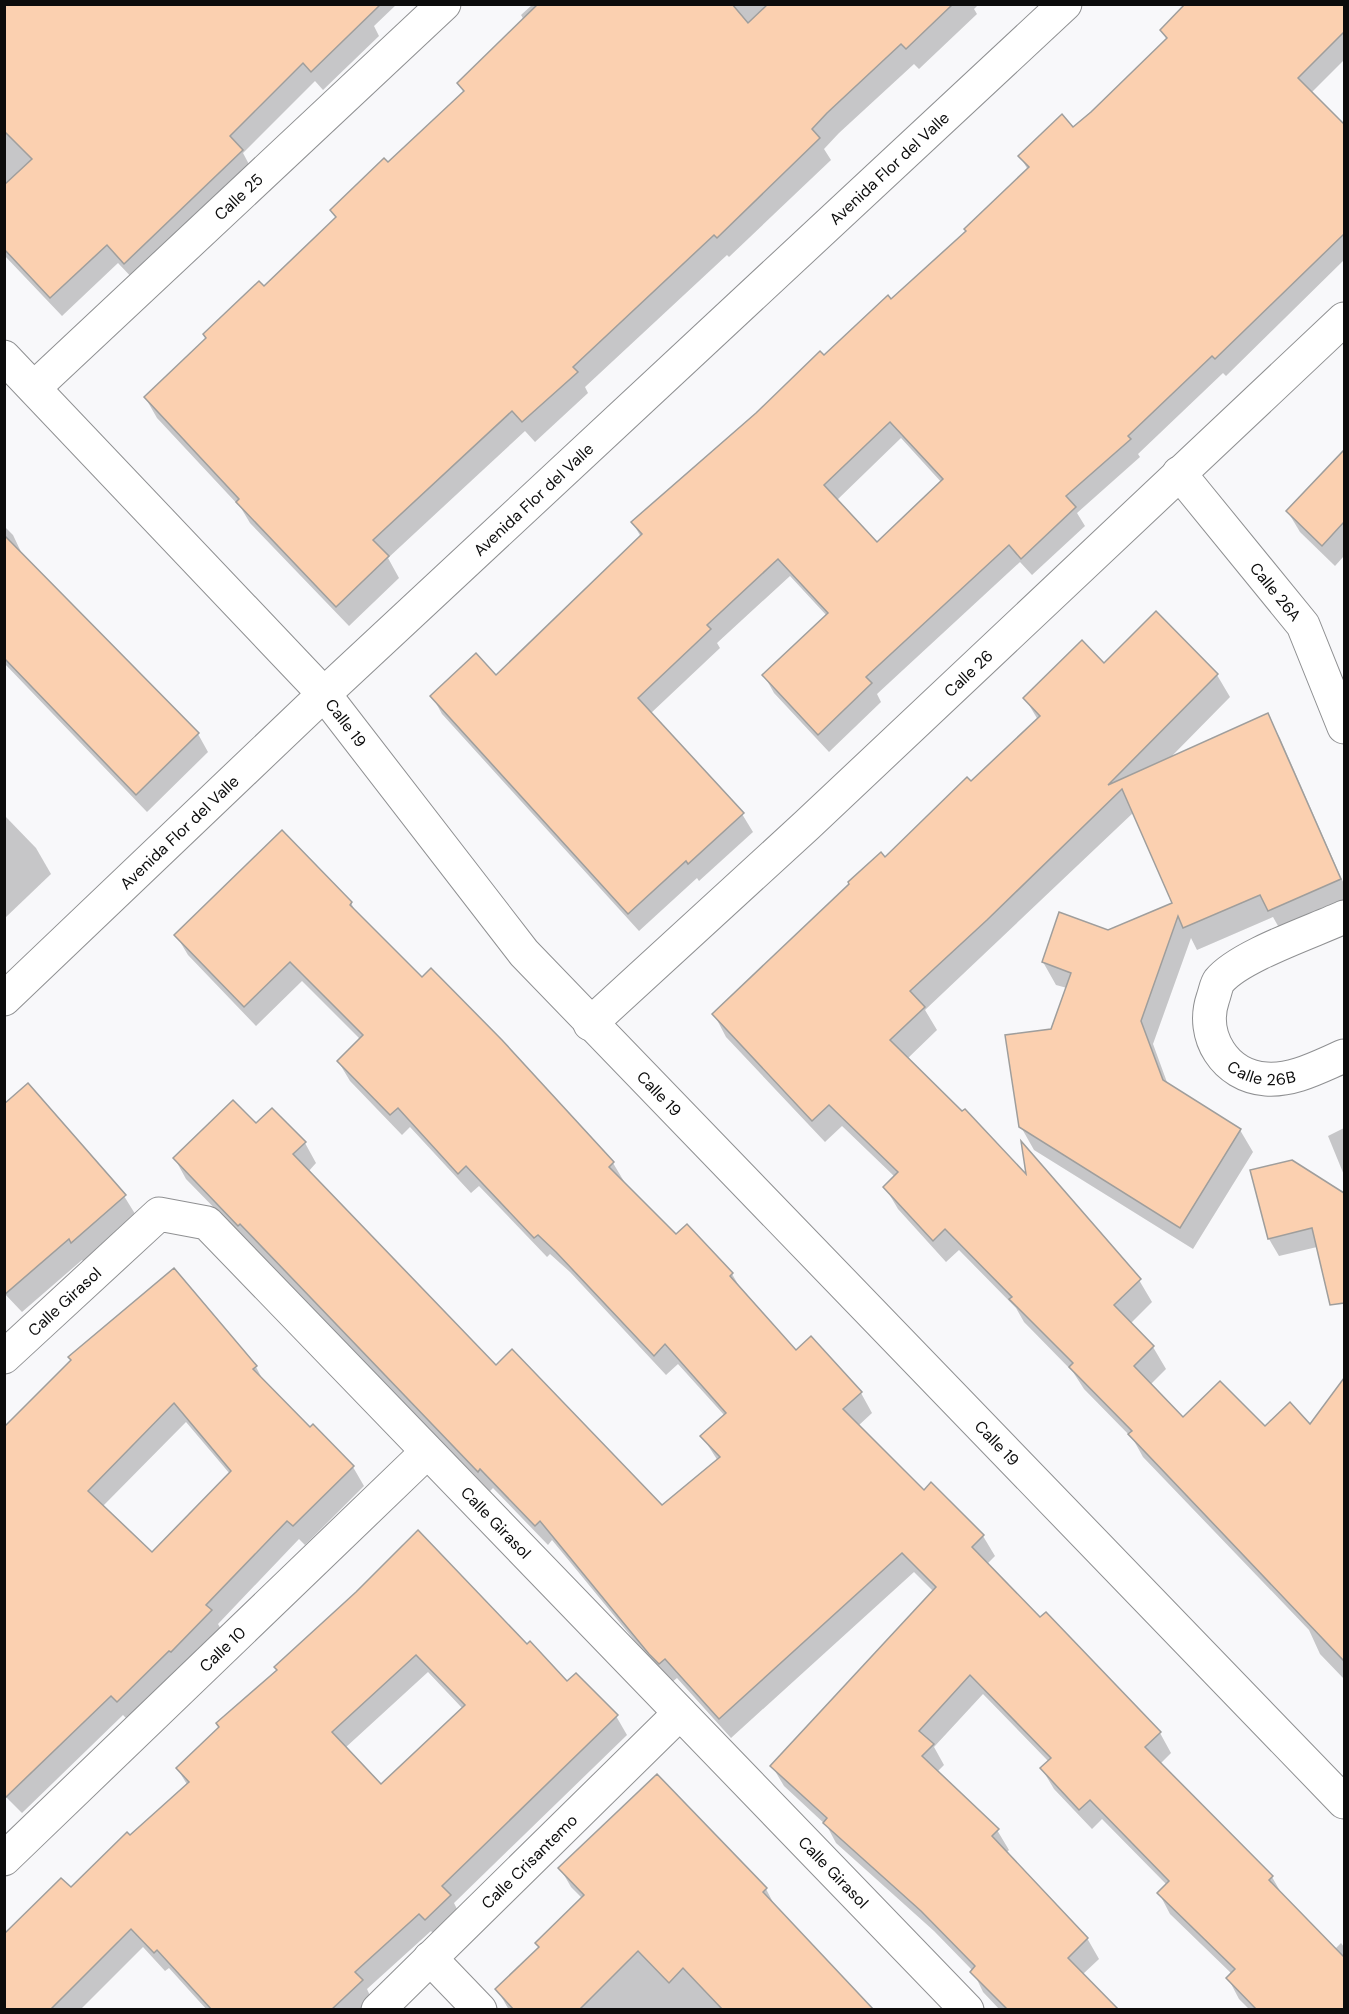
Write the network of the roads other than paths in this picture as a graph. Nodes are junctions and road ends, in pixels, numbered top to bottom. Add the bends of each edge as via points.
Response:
1 (444, 4) edge
2 (1065, 4) edge
3 (1344, 319) edge
4 (4, 357) edge
5 (34, 388) junction
6 (1179, 473) junction
7 (324, 694) junction
8 (1344, 727) edge
9 (1344, 917) edge
10 (4, 999) edge
11 (590, 1024) junction
12 (1344, 1056) edge
13 (4, 1357) edge
14 (427, 1452) junction
15 (680, 1713) junction
16 (1344, 1802) edge
17 (8, 1846) edge
18 (430, 1958) junction
19 (378, 2010) edge
20 (480, 2010) edge
21 (967, 2010) edge

1 - 5 street, Calle 25
2 - 7 street, Avenida Flor del Valle
3 - 6 street, Calle 26
4 - 5 street, Calle 19
5 - 7 street, Calle 19
6 - 8 street, Calle 26A via 1303,625
6 - 11 street, Calle 26
7 - 10 street, Avenida Flor del Valle
7 - 11 street, Calle 19 via 524,953
9 - 12 street, Calle 26B via 1243,962 1219,982 1208,1013 1211,1038 1233,1069 1266,1079 1302,1074
11 - 16 street, Calle 19
13 - 14 street, Calle Girasol via 159,1214 207,1223
14 - 15 street, Calle Girasol
14 - 17 street, Calle 10
15 - 18 street, Calle Crisantemo
15 - 21 street, Calle Girasol
18 - 19 street, Calle Crisantemo
18 - 20 street

